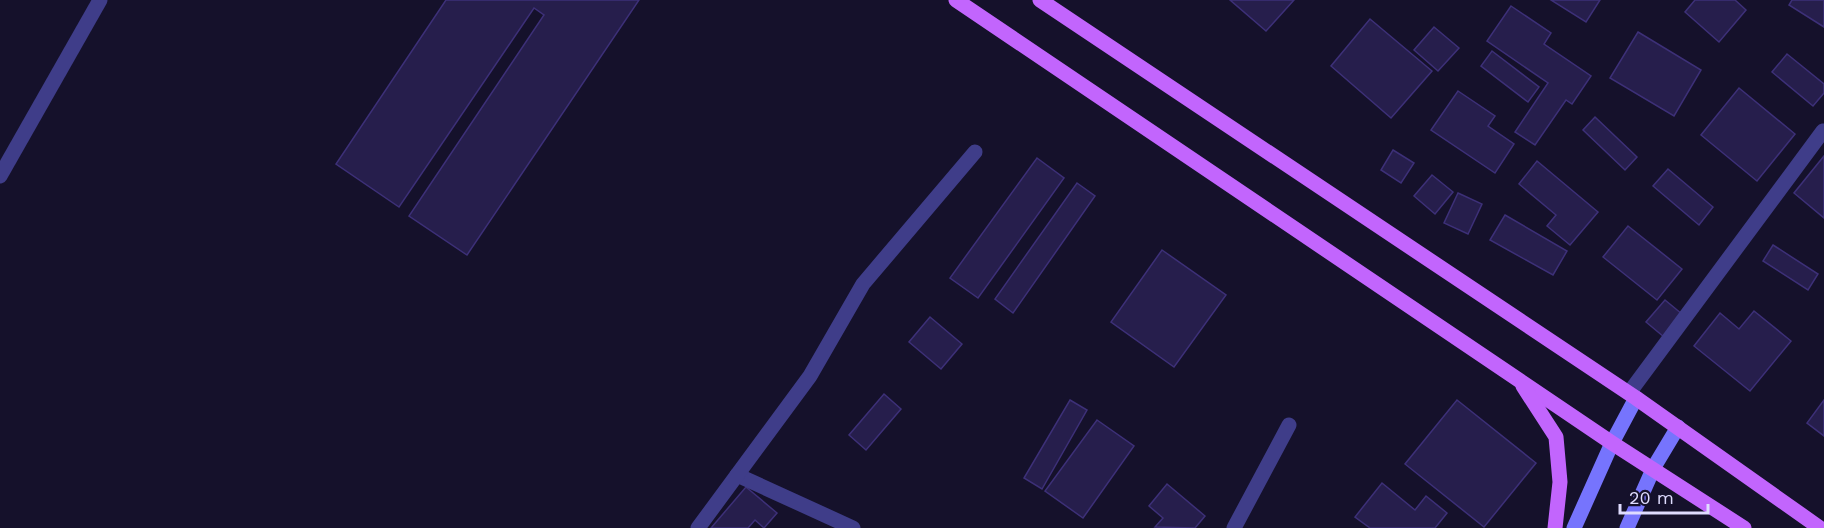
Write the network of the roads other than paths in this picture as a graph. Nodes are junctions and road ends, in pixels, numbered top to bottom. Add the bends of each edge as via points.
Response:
1 (100, 0) edge
2 (956, 0) edge
3 (1040, 0) edge
4 (1823, 131) edge
5 (975, 153) dead end
6 (0, 176) edge
7 (1520, 381) junction
8 (1633, 396) junction
9 (1289, 425) dead end
10 (1678, 427) junction
11 (1612, 443) junction
12 (1654, 467) junction
13 (737, 475) junction
14 (698, 528) edge
15 (853, 528) edge
16 (1234, 528) edge
17 (1555, 528) edge
18 (1574, 528) edge
19 (1627, 528) edge
20 (1744, 528) edge
21 (1820, 528) edge

1 - 6 street
2 - 7 main road
3 - 8 main road
4 - 8 street
5 - 13 street via 863,284 810,376
7 - 11 main road
7 - 17 main road via 1556,437 1560,482
8 - 10 main road
8 - 11 street
9 - 16 street
10 - 12 street
10 - 21 main road
11 - 12 main road
11 - 18 street
12 - 19 street
12 - 20 main road
13 - 14 street
13 - 15 street

